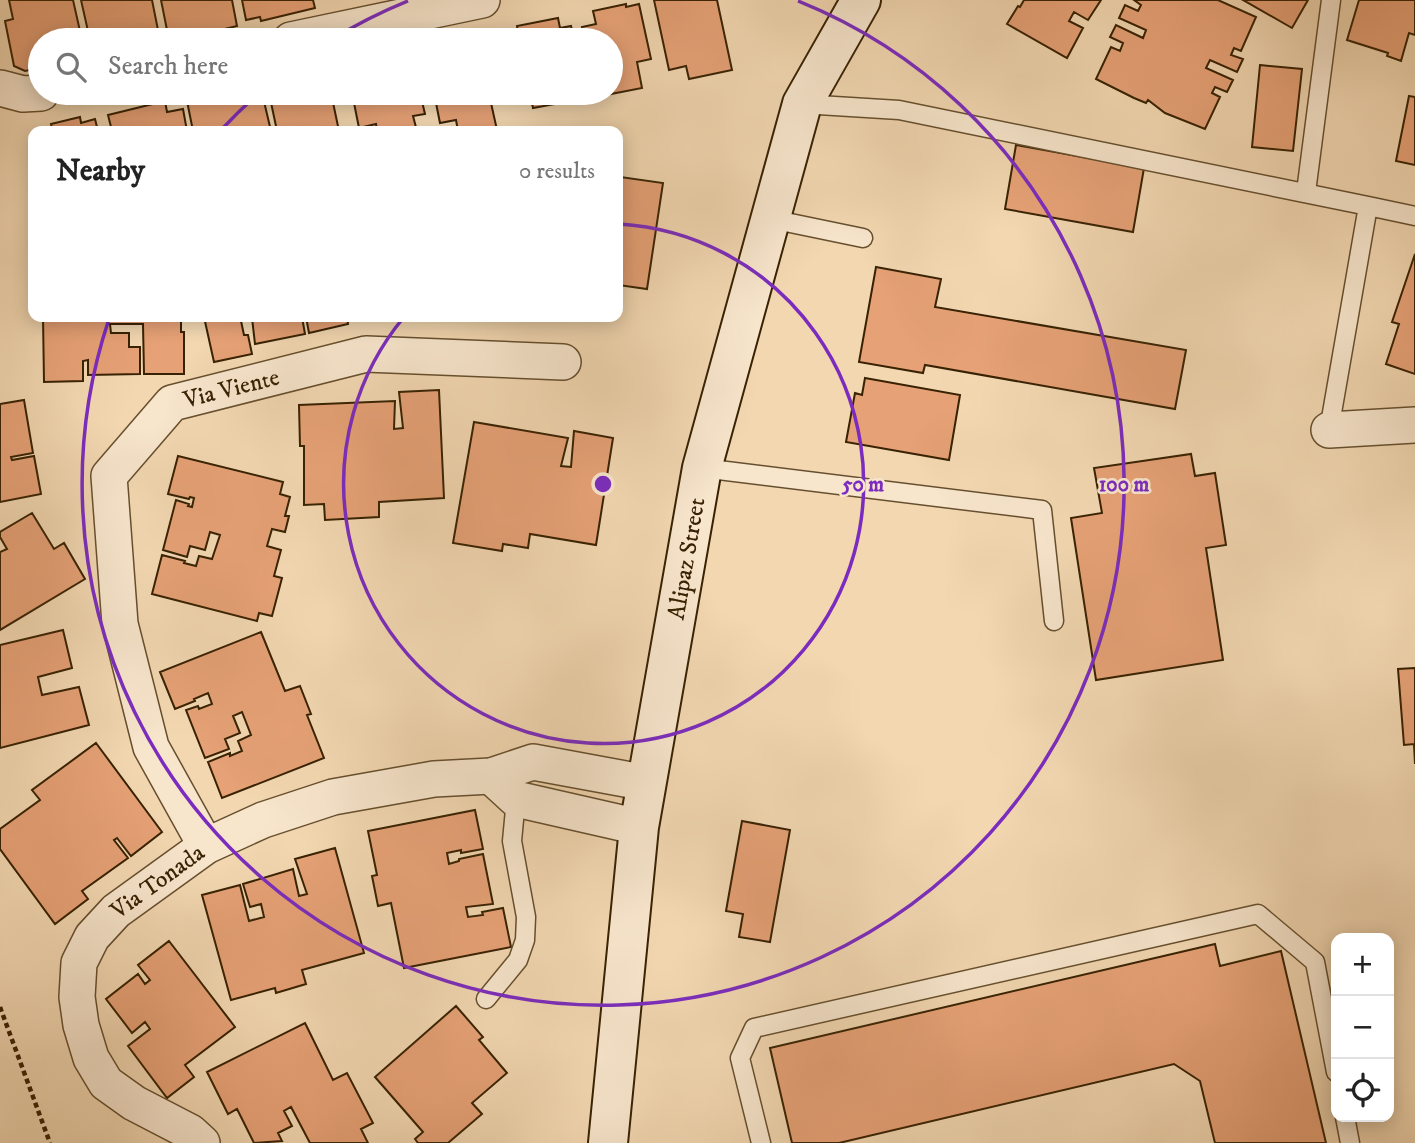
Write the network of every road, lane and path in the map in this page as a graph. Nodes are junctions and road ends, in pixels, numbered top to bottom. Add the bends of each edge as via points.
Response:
1 (482, 0) edge
2 (861, 0) edge
3 (1331, 0) edge
4 (348, 28) edge
5 (802, 104) junction
6 (1306, 192) junction
7 (1368, 206) junction
8 (1415, 216) edge
9 (771, 219) junction
10 (863, 238) dead end
11 (562, 362) dead end
12 (1415, 425) edge
13 (1329, 430) joint
14 (702, 468) junction
15 (1054, 621) dead end
16 (491, 776) junction
17 (647, 783) junction
18 (516, 799) junction
19 (639, 827) junction
20 (206, 846) junction
21 (486, 999) dead end
22 (0, 1007) edge
23 (1334, 1059) edge
24 (1346, 1122) edge
25 (50, 1143) edge
26 (202, 1143) edge
27 (608, 1143) edge
28 (761, 1143) edge
29 (1350, 1143) edge

1 - 4 street
2 - 5 main road, Alipaz Street
3 - 6 lane
5 - 6 lane via 898,110
5 - 9 main road, Alipaz Street
6 - 7 lane
7 - 8 lane
7 - 13 lane
9 - 10 lane
9 - 14 main road, Alipaz Street
11 - 20 street, Via Viente via 366,354 172,402 109,476 120,624 151,747
12 - 13 street
14 - 15 lane via 1042,510
14 - 17 main road, Alipaz Street
16 - 17 street, Via Tonada via 533,762
16 - 18 street
16 - 20 street, Via Tonada via 434,779 333,797 263,820
17 - 19 main road, Alipaz Street
18 - 19 street
18 - 21 lane via 512,841 526,917 525,940 519,960
19 - 27 main road, Alipaz Street
20 - 26 street, Via Tonada via 116,911 92,937 79,963 76,997 91,1058 106,1083
22 - 25 path
23 - 28 lane via 1315,962 1258,914 754,1028 740,1058
24 - 29 lane

